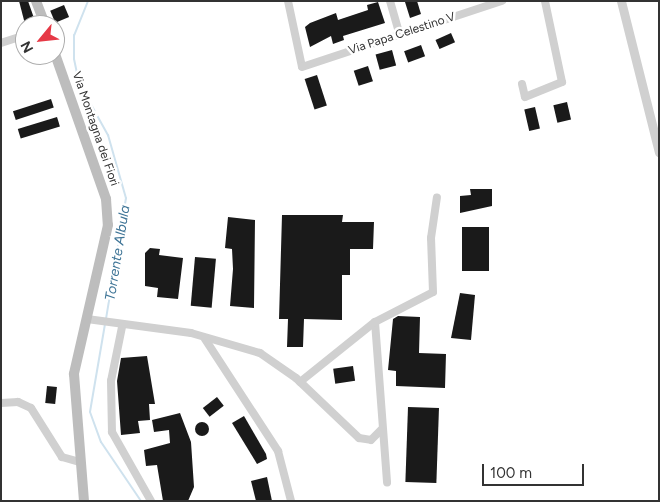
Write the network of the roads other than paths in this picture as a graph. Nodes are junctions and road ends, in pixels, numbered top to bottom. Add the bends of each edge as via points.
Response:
1 (36, 1) edge
2 (288, 1) edge
3 (390, 1) edge
4 (502, 1) edge
5 (544, 1) edge
6 (621, 1) edge
7 (41, 15) edge
8 (400, 35) junction
9 (15, 38) edge
10 (1, 43) edge
11 (59, 65) edge
12 (522, 84) dead end
13 (659, 152) edge
14 (437, 197) dead end
15 (90, 320) junction
16 (375, 322) junction
17 (119, 327) junction
18 (204, 337) junction
19 (300, 382) junction
20 (1, 403) edge
21 (381, 430) junction
22 (79, 462) junction
23 (387, 483) dead end
24 (84, 501) edge
25 (150, 501) edge
26 (291, 501) edge

1 - 7 main road
2 - 8 street, Via Papa Celestino V via 302,67
3 - 8 street
4 - 8 street, Via Papa Celestino V
5 - 12 street via 562,82 525,97
6 - 13 street
9 - 10 street
11 - 15 main road, Via Montagna dei Fiori via 106,199 108,242 90,302
14 - 16 street via 431,238 433,292
15 - 17 street
15 - 22 main road, Via Montagna dei Fiori via 73,399
16 - 19 street
16 - 21 street
17 - 18 street
17 - 25 street via 111,381 112,432
18 - 19 street via 260,353
18 - 26 street via 278,450
19 - 21 street via 359,438 371,440
20 - 22 street via 18,402 31,408 62,457
21 - 23 street
22 - 24 main road, Via Montagna dei Fiori

